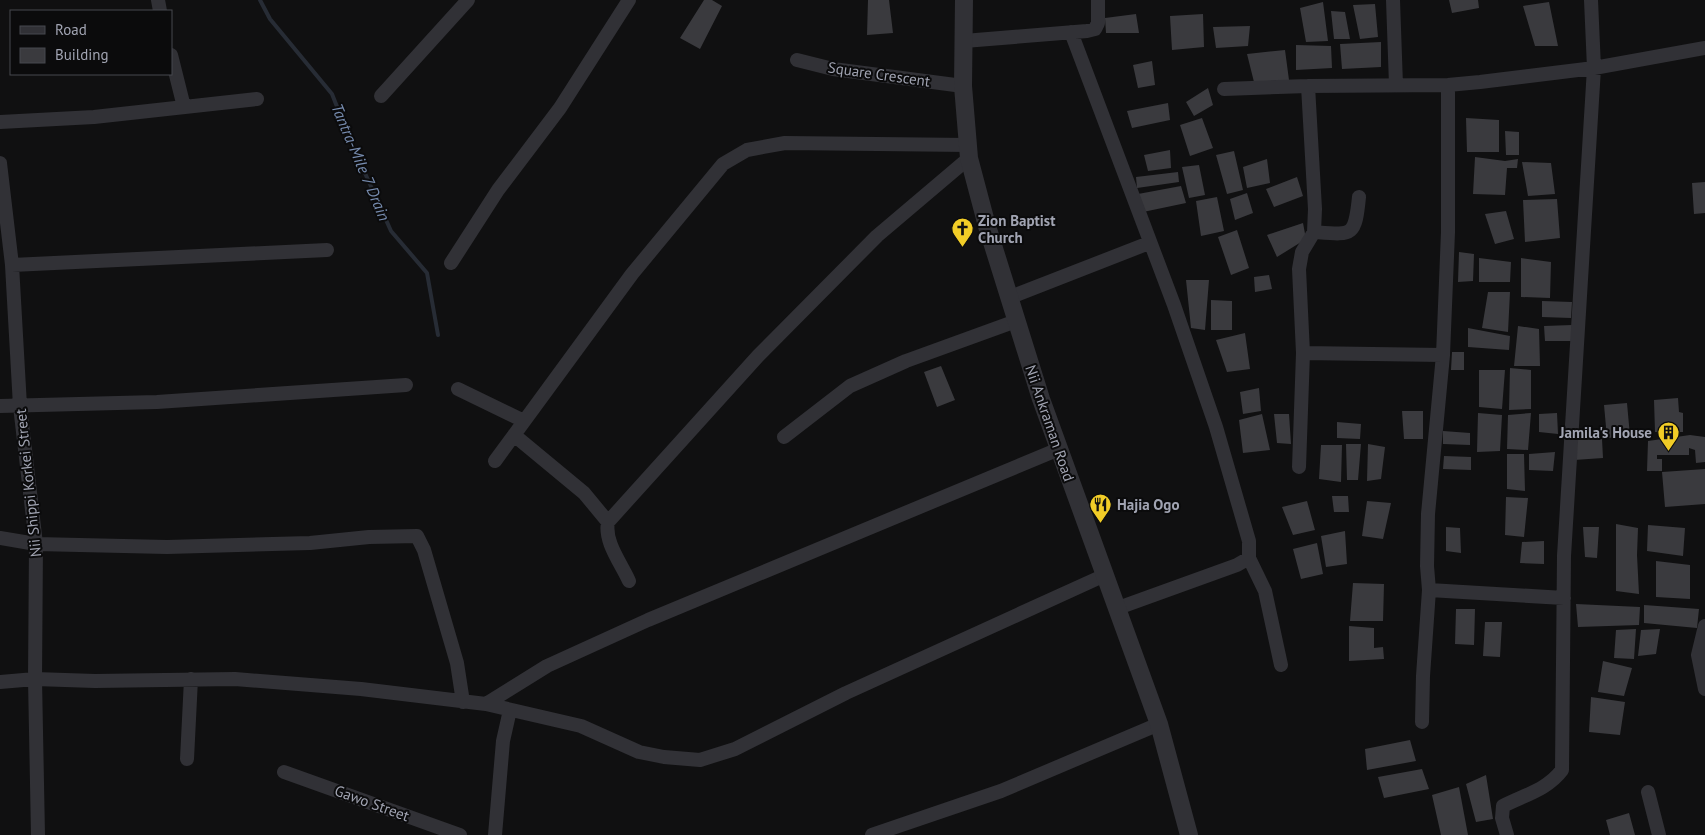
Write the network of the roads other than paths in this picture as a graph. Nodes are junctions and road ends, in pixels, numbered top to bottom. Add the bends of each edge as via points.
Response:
1 (468, 0) edge
2 (629, 0) edge
3 (964, 0) edge
4 (1098, 0) edge
5 (1393, 0) edge
6 (1590, 0) edge
7 (1071, 32) junction
8 (964, 41) junction
9 (1705, 48) edge
10 (172, 59) edge
11 (796, 60) dead end
12 (1594, 68) junction
13 (1396, 85) junction
14 (1448, 85) junction
15 (963, 86) junction
16 (1308, 86) junction
17 (1224, 89) dead end
18 (381, 96) dead end
19 (257, 99) dead end
20 (184, 107) junction
21 (0, 122) edge
22 (969, 152) junction
23 (0, 163) edge
24 (1359, 197) dead end
25 (1314, 232) junction
26 (1149, 243) junction
27 (327, 250) dead end
28 (451, 263) dead end
29 (12, 265) junction
30 (1008, 298) junction
31 (1016, 321) junction
32 (1303, 353) junction
33 (1443, 355) junction
34 (406, 386) dead end
35 (458, 389) dead end
36 (0, 406) edge
37 (20, 406) junction
38 (524, 422) junction
39 (514, 435) junction
40 (784, 437) dead end
41 (1059, 449) junction
42 (495, 461) dead end
43 (1299, 468) dead end
44 (608, 522) junction
45 (0, 538) edge
46 (36, 544) junction
47 (1249, 558) junction
48 (1106, 575) junction
49 (629, 580) dead end
50 (1429, 590) junction
51 (1564, 598) junction
52 (1118, 608) junction
53 (1705, 626) edge
54 (1281, 664) dead end
55 (35, 679) junction
56 (190, 679) junction
57 (0, 682) edge
58 (1705, 689) edge
59 (463, 702) junction
60 (486, 704) junction
61 (510, 710) junction
62 (1422, 722) dead end
63 (1159, 724) junction
64 (186, 758) dead end
65 (284, 772) dead end
66 (1648, 792) dead end
67 (41, 835) edge
68 (460, 835) edge
69 (494, 835) edge
70 (872, 835) edge
71 (1189, 835) edge
72 (1507, 835) edge
73 (1659, 835) edge

1 - 18 street
2 - 28 street via 560,108 493,198
3 - 8 street, Nii Ankraman Road
4 - 7 street via 1095,28
5 - 13 street
6 - 12 street
7 - 8 street
7 - 26 street
8 - 15 street, Nii Ankraman Road
9 - 12 street
10 - 20 street
11 - 15 street, Square Crescent via 833,69
12 - 14 street
12 - 51 street
13 - 14 street
13 - 16 street
14 - 33 street via 1448,232
15 - 22 street, Nii Ankraman Road
16 - 17 street
16 - 25 street
19 - 20 street
20 - 21 street via 94,117
22 - 30 street, Nii Ankraman Road
22 - 38 street via 785,143 748,150 723,164 632,274
22 - 44 street via 877,236 786,327
23 - 29 street, Nii Shippi Korkei Street
24 - 25 street via 1356,224 1352,230 1343,234
25 - 32 street via 1300,259
26 - 30 street
26 - 47 street via 1216,427 1249,542
27 - 29 street
29 - 37 street, Nii Shippi Korkei Street
30 - 31 street, Nii Ankraman Road
31 - 40 street via 858,382
31 - 41 street, Nii Ankraman Road
32 - 33 street
32 - 43 street
33 - 50 street via 1428,514 1426,566
34 - 37 street via 157,402
35 - 38 street
36 - 37 street
37 - 46 street, Nii Shippi Korkei Street
38 - 39 street
39 - 42 street
39 - 44 street via 584,493
41 - 48 street, Nii Ankraman Road
41 - 60 street via 648,620 547,666
44 - 49 street via 606,529 610,542
45 - 46 street
46 - 55 street, Nii Shippi Korkei Street
46 - 59 street via 236,546 417,536 457,663
47 - 52 street
47 - 54 street via 1265,591
48 - 52 street, Nii Ankraman Road
48 - 61 street via 846,693 735,749 700,760 639,752 581,726
50 - 51 street
50 - 62 street
51 - 72 street via 1562,770 1544,787 1503,806 1502,818
52 - 63 street, Nii Ankraman Road
53 - 58 street via 1698,654
55 - 56 street
55 - 57 street
55 - 67 street, Nii Shippi Korkei Street
56 - 59 street via 303,684
56 - 64 street
59 - 60 street
60 - 61 street
61 - 69 street via 503,740
63 - 70 street via 1001,791
63 - 71 street, Nii Ankraman Road
65 - 68 street, Gawo Street
66 - 73 street

